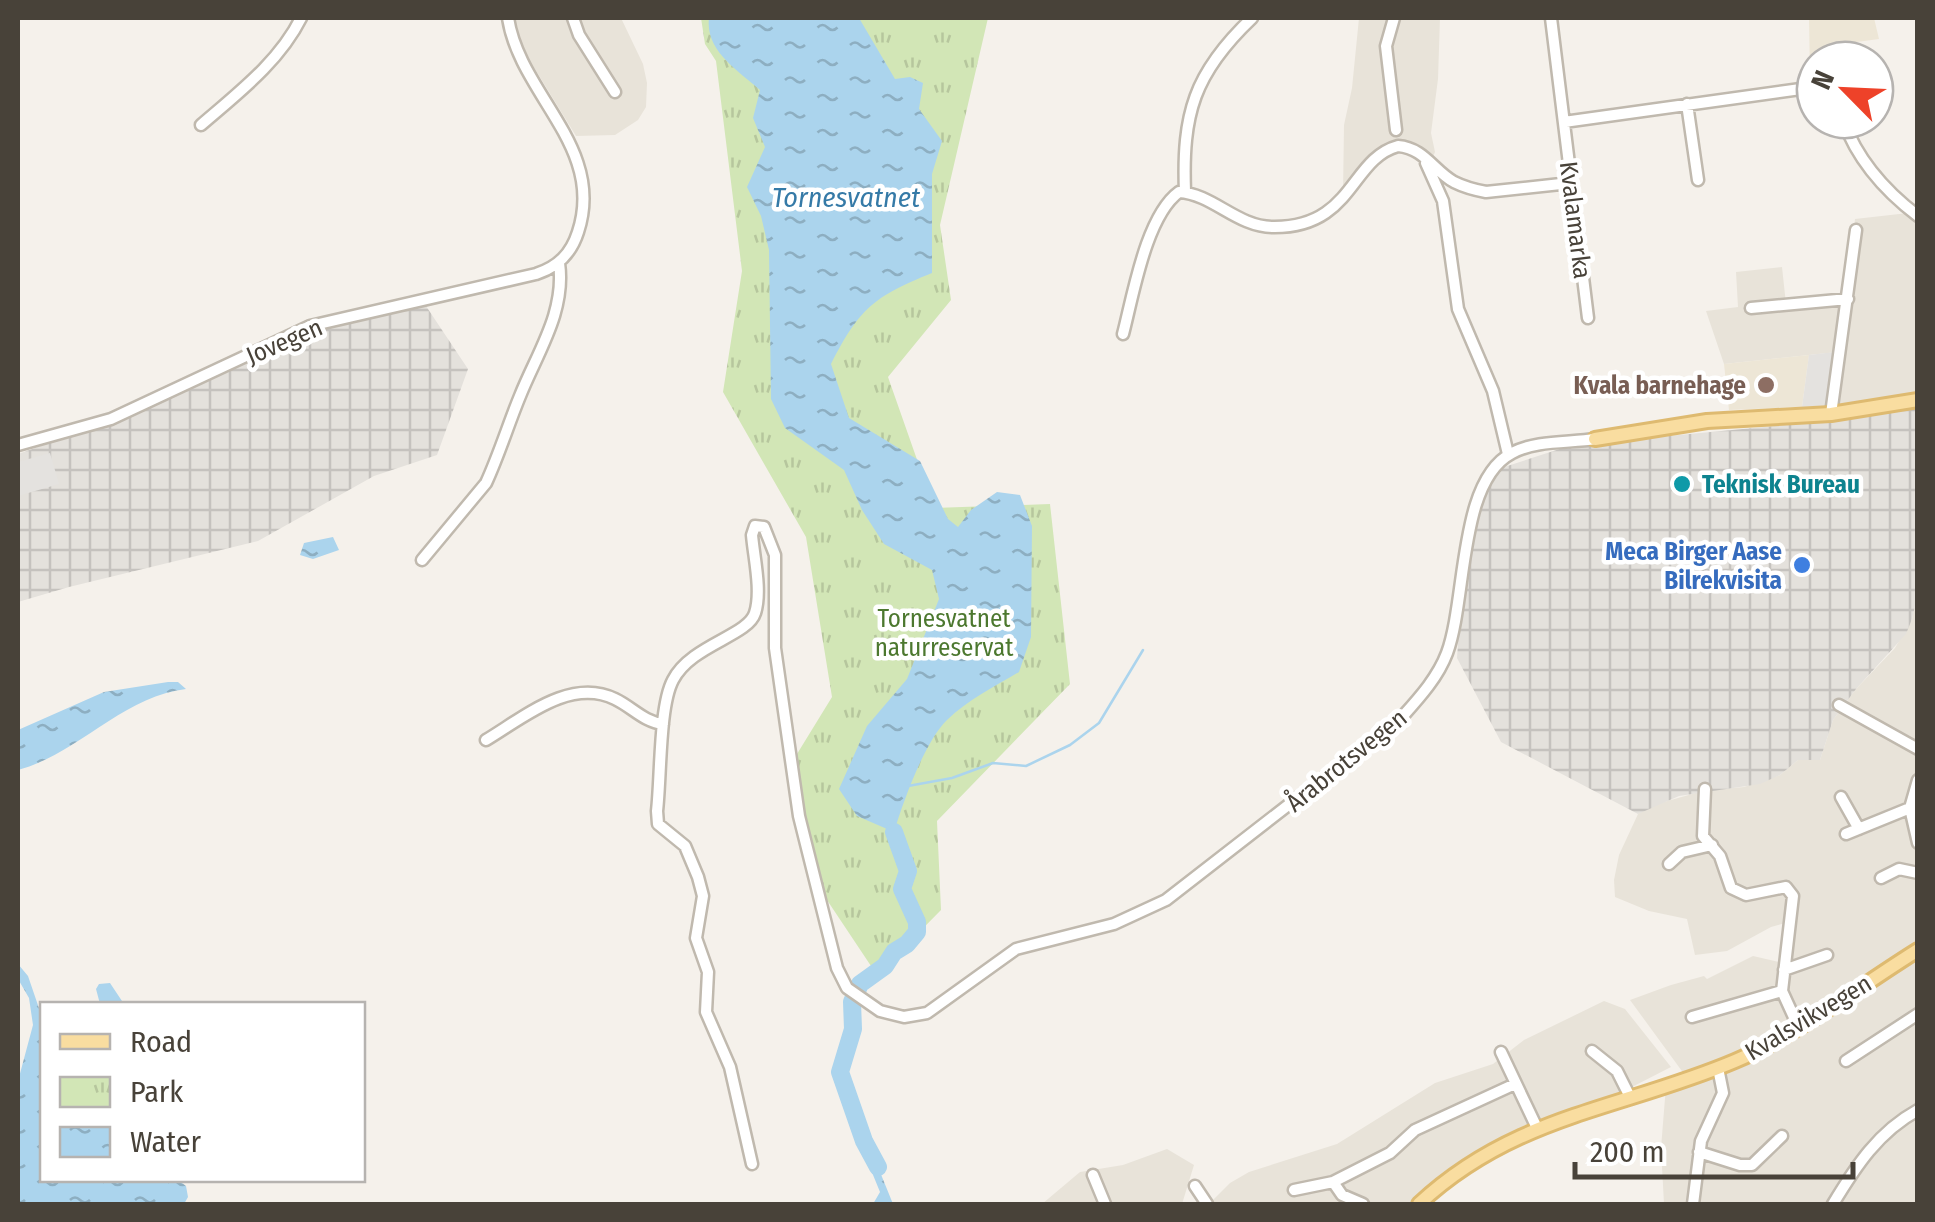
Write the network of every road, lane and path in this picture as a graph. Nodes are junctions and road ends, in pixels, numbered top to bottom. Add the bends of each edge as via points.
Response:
1 (302, 18) edge
2 (508, 18) edge
3 (572, 18) edge
4 (1252, 18) edge
5 (1394, 18) edge
6 (1552, 18) edge
7 (1795, 90) edge
8 (615, 92) dead end
9 (1687, 104) junction
10 (1564, 122) junction
11 (201, 125) dead end
12 (1396, 130) dead end
13 (1852, 140) edge
14 (1422, 154) junction
15 (1698, 180) dead end
16 (1570, 183) junction
17 (1186, 192) junction
18 (1918, 216) edge
19 (1856, 230) dead end
20 (559, 263) junction
21 (1848, 300) junction
22 (1751, 308) dead end
23 (1588, 318) dead end
24 (1123, 334) dead end
25 (1918, 400) edge
26 (1832, 414) junction
27 (1596, 439) joint
28 (18, 446) edge
29 (1508, 454) junction
30 (422, 560) dead end
31 (1839, 704) dead end
32 (664, 724) junction
33 (486, 740) dead end
34 (1918, 749) edge
35 (1918, 780) edge
36 (1704, 789) dead end
37 (1841, 797) dead end
38 (1910, 808) junction
39 (1859, 829) junction
40 (1846, 834) dead end
41 (1918, 843) edge
42 (1712, 845) junction
43 (1669, 864) dead end
44 (1918, 873) edge
45 (1881, 878) dead end
46 (1918, 950) edge
47 (1827, 956) dead end
48 (1784, 970) junction
49 (1782, 991) junction
50 (1918, 1014) edge
51 (1692, 1017) dead end
52 (1798, 1026) junction
53 (1592, 1050) dead end
54 (1501, 1052) dead end
55 (1846, 1061) dead end
56 (1718, 1068) junction
57 (1515, 1084) junction
58 (1630, 1097) junction
59 (1918, 1110) edge
60 (1536, 1128) junction
61 (1782, 1136) dead end
62 (1699, 1152) junction
63 (752, 1164) dead end
64 (1094, 1176) dead end
65 (1333, 1182) junction
66 (1195, 1186) dead end
67 (1294, 1190) dead end
68 (1105, 1204) edge
69 (1207, 1204) edge
70 (1363, 1204) edge
71 (1420, 1204) edge
72 (1693, 1204) edge
73 (1833, 1204) edge

1 - 11 street via 270,61
2 - 20 street via 519,58 580,166 582,215
3 - 8 street
4 - 17 street via 1200,82 1185,132
5 - 12 street via 1386,46
6 - 10 street, Kvalamarka
7 - 9 street
9 - 10 street
9 - 15 street
10 - 16 street, Kvalamarka
13 - 18 street via 1865,164
14 - 16 street via 1456,183 1486,192
14 - 17 street via 1390,148 1340,203 1284,227 1245,222
14 - 29 street via 1443,201 1458,309 1491,384
16 - 23 street, Kvalamarka
17 - 24 street via 1169,200 1142,259
19 - 21 street
20 - 28 street, Jovegen via 536,274 310,326 111,419
20 - 30 street via 550,332 486,483
21 - 22 street
21 - 26 street
25 - 26 main road
26 - 27 main road via 1707,421
27 - 29 street
29 - 32 street, Årabrotsvegen via 1479,494 1446,657 1404,716 1194,881 1141,914 1016,949 928,1013 892,1016 847,988 837,968 799,816 775,648 774,555 760,525 752,528 754,617 686,662 672,680
31 - 34 street
32 - 33 street via 616,699 583,692
32 - 63 street via 658,824 684,846 698,877 703,896 696,938 708,972 706,1012 730,1067
35 - 38 street
36 - 42 street via 1702,830
37 - 39 street
38 - 39 street
38 - 41 street
39 - 40 street
42 - 43 street via 1682,852
42 - 48 street via 1736,892 1791,890
44 - 45 street via 1899,869
46 - 52 main road, Kvalsvikvegen
47 - 48 street
48 - 49 street
49 - 51 street
49 - 52 street
50 - 55 street
52 - 56 main road, Kvalsvikvegen
53 - 58 street via 1616,1071
54 - 57 street
56 - 58 main road
56 - 62 street, Kvalsvikvegen via 1722,1100
57 - 60 street
57 - 65 street via 1415,1130 1390,1153
58 - 60 main road
59 - 73 street via 1885,1130
60 - 71 main road via 1468,1164
61 - 62 street via 1752,1166
62 - 72 street, Kvalsvikvegen
64 - 68 street
65 - 67 street
65 - 70 street via 1342,1195
66 - 69 street

